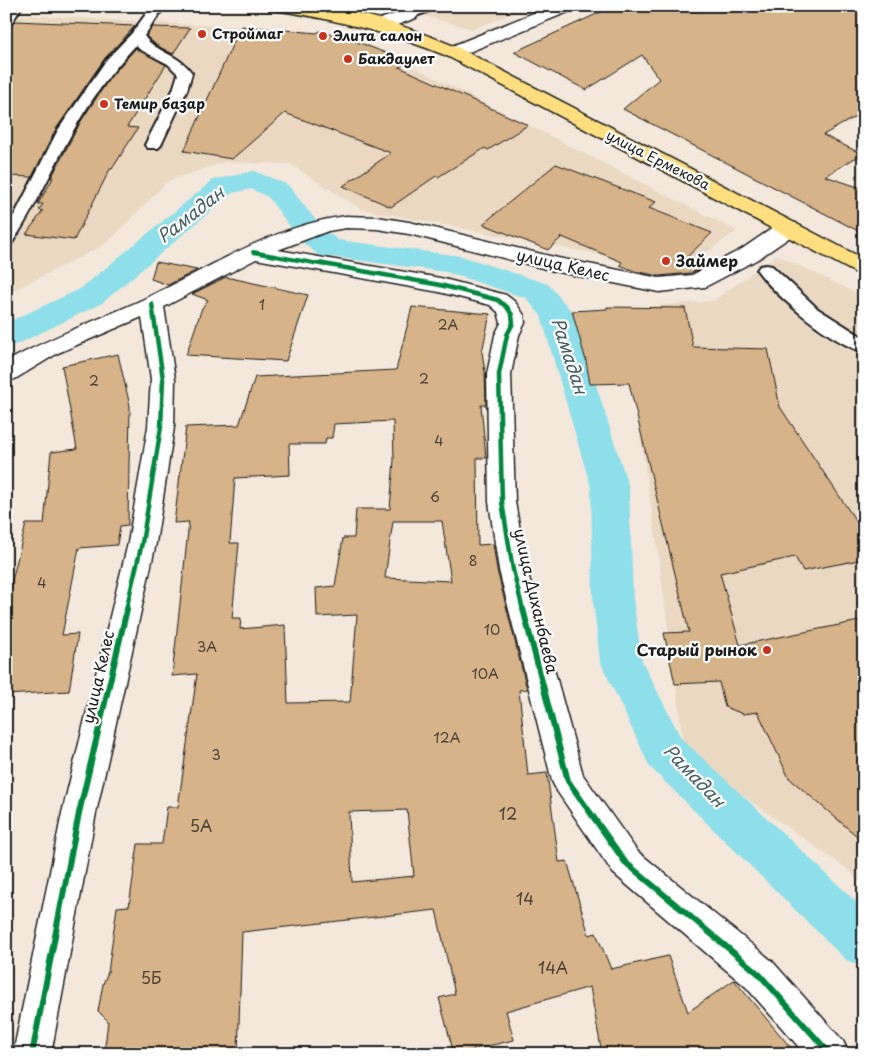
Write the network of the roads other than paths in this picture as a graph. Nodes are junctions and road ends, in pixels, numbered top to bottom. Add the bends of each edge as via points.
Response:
1 (16, 6) edge
2 (159, 6) edge
3 (281, 6) edge
4 (430, 6) edge
5 (567, 6) edge
6 (410, 14) joint
7 (6, 21) edge
8 (380, 24) junction
9 (137, 36) junction
10 (453, 52) junction
11 (153, 146) dead end
12 (788, 228) junction
13 (6, 239) edge
14 (254, 252) junction
15 (750, 254) junction
16 (864, 268) edge
17 (766, 270) joint
18 (152, 304) junction
19 (864, 346) edge
20 (6, 373) edge
21 (32, 1054) edge
22 (830, 1054) edge

1 - 7 lane
2 - 9 lane
3 - 8 main road, улица Ермекова
4 - 6 lane
5 - 10 street
6 - 8 street
8 - 10 main road, улица Ермекова
9 - 11 lane via 144,46 173,61 185,74
9 - 13 lane via 112,62 66,130 23,214
10 - 12 main road, улица Ермекова
12 - 15 street, улица Келес
12 - 16 main road, улица Ермекова
14 - 15 street, улица Келес via 325,224 376,223 658,285 697,282
14 - 18 street
14 - 22 street, улица Диханбаева via 440,285 498,300 507,307 513,324 499,374 502,502 513,570 568,781 625,862 758,974
15 - 17 street
17 - 19 lane via 840,335
18 - 20 street via 50,348
18 - 21 street, улица Келес via 163,379 161,427 142,543 79,813

